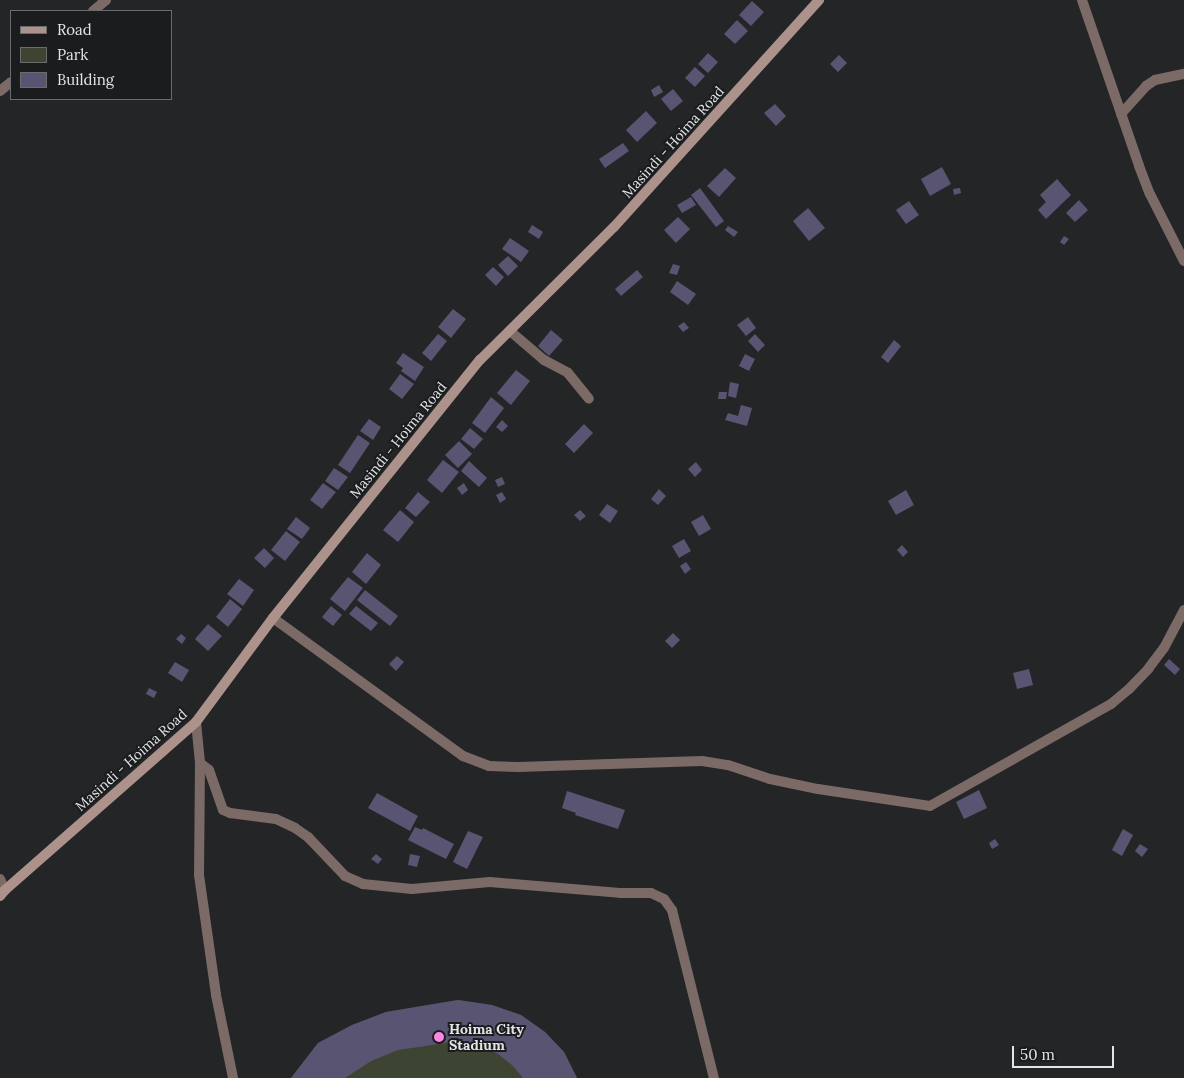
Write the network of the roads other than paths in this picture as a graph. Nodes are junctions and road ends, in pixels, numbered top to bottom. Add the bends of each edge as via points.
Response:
1 (106, 0) edge
2 (819, 0) edge
3 (1082, 0) edge
4 (94, 10) edge
5 (1184, 74) edge
6 (10, 83) edge
7 (0, 91) edge
8 (1121, 114) junction
9 (1184, 261) edge
10 (510, 331) junction
11 (589, 399) dead end
12 (1184, 610) edge
13 (273, 618) junction
14 (196, 722) junction
15 (200, 763) junction
16 (0, 878) edge
17 (2, 893) edge
18 (233, 1078) edge
19 (714, 1078) edge

1 - 4 street
2 - 10 main road, Masindi - Hoima Road via 614,227
3 - 8 street
5 - 8 street via 1156,80 1146,86
6 - 7 street
8 - 9 street via 1150,194
10 - 11 street via 544,360 568,372
10 - 13 main road, Masindi - Hoima Road via 480,360
12 - 13 street via 1159,655 1130,689 1111,704 930,806 818,789 702,761 489,766 463,756
13 - 14 main road, Masindi - Hoima Road
14 - 15 street
14 - 17 main road, Masindi - Hoima Road
15 - 18 street via 199,875 216,995
15 - 19 street via 209,770 224,810 276,819 295,828 308,837 345,876 363,884 412,889 490,882 652,893 664,899 672,910
16 - 17 street

